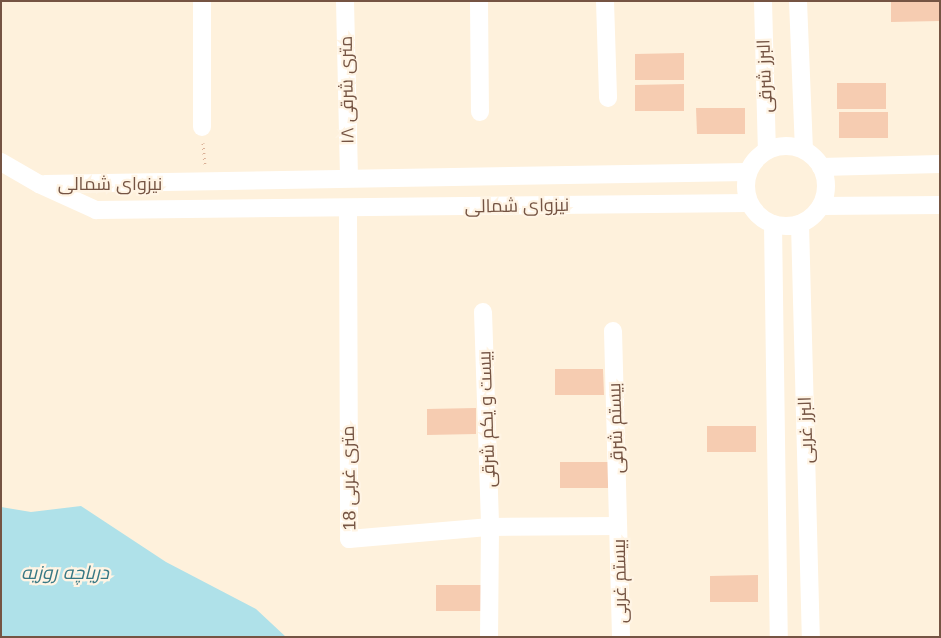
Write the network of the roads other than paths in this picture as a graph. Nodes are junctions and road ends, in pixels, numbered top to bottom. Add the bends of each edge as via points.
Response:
1 (202, 1) edge
2 (345, 1) edge
3 (479, 1) edge
4 (605, 1) edge
5 (763, 1) edge
6 (798, 1) edge
7 (608, 98) dead end
8 (480, 112) dead end
9 (202, 127) road end
10 (767, 150) junction
11 (804, 150) junction
12 (1, 162) edge
13 (940, 164) edge
14 (821, 167) junction
15 (747, 172) junction
16 (348, 178) junction
17 (39, 184) junction
18 (750, 203) junction
19 (940, 205) edge
20 (821, 206) junction
21 (348, 209) junction
22 (773, 224) junction
23 (800, 224) junction
24 (483, 312) dead end
25 (613, 331) dead end
26 (618, 526) junction
27 (490, 527) junction
28 (489, 637) edge
29 (621, 637) edge
30 (780, 637) edge
31 (812, 637) edge

1 - 9 street
2 - 16 street, ۱۸ متری شرقی
3 - 8 street
4 - 7 street
5 - 10 street, البرز شرقی
6 - 11 street, البرز شرقی
10 - 11 street via 779,146
10 - 15 street
11 - 14 street
12 - 17 street
13 - 14 street
14 - 20 street via 826,193
15 - 16 street, نیزوای شمالی
15 - 18 street via 746,195
16 - 17 street, نیزوای شمالی
17 - 21 street, نیزوای شمالی via 96,210
18 - 21 street, نیزوای شمالی
18 - 22 street via 761,218
19 - 20 street
20 - 23 street
21 - 27 street, 18 متری غربی via 349,539
22 - 23 street via 787,227
22 - 30 street, البرز غربی
23 - 31 street, البرز غربی
24 - 27 street, بیست و یکم شرقی
25 - 26 street, بیستم شرقی
26 - 27 street, 18 متری غربی
26 - 29 street, بیستم غربی
27 - 28 street, بیست و یکم شرقی

